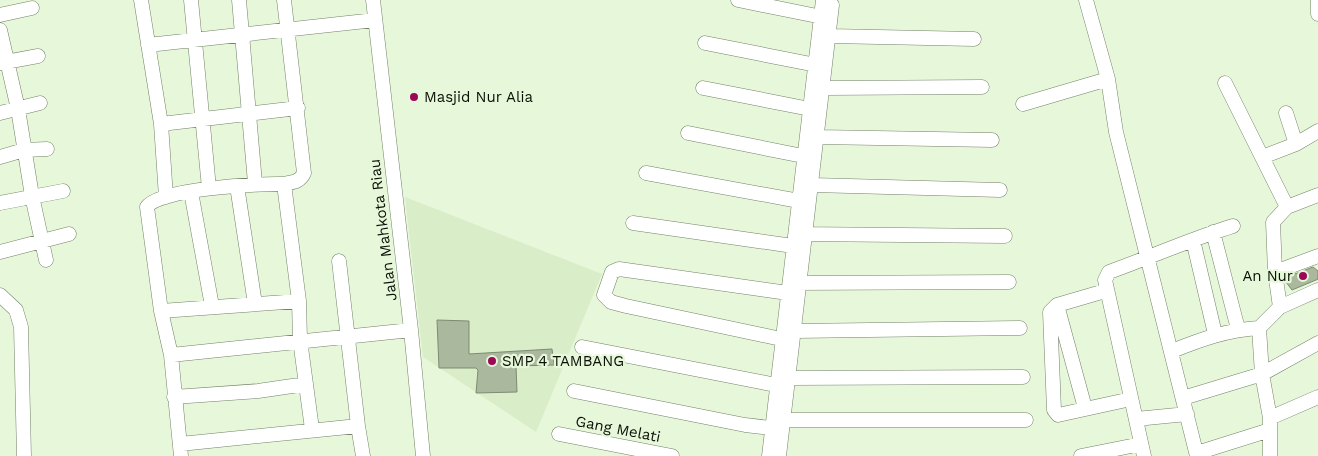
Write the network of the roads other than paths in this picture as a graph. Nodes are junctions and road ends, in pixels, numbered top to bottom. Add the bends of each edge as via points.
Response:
1 (142, 0) edge
2 (192, 0) edge
3 (240, 0) edge
4 (284, 0) edge
5 (373, 0) edge
6 (738, 0) edge
7 (1086, 0) edge
8 (1318, 0) edge
9 (826, 7) edge
10 (32, 8) dead end
11 (1318, 14) edge
12 (0, 15) edge
13 (375, 20) junction
14 (0, 30) edge
15 (286, 30) junction
16 (242, 35) junction
17 (830, 36) junction
18 (974, 39) dead end
19 (195, 40) junction
20 (705, 43) dead end
21 (148, 45) junction
22 (38, 56) dead end
23 (3, 62) edge
24 (816, 65) junction
25 (1108, 79) junction
26 (1225, 83) dead end
27 (982, 87) dead end
28 (703, 88) dead end
29 (824, 88) junction
30 (40, 103) dead end
31 (1023, 104) dead end
32 (298, 108) junction
33 (18, 109) junction
34 (810, 109) junction
35 (249, 112) junction
36 (0, 113) edge
37 (1286, 113) dead end
38 (204, 118) junction
39 (161, 124) junction
40 (1318, 131) edge
41 (688, 132) dead end
42 (818, 137) junction
43 (992, 140) dead end
44 (1296, 144) junction
45 (24, 150) junction
46 (47, 150) dead end
47 (0, 156) edge
48 (803, 156) junction
49 (1262, 157) junction
50 (646, 173) dead end
51 (255, 183) junction
52 (284, 184) junction
53 (812, 185) junction
54 (237, 186) junction
55 (209, 188) junction
56 (1000, 190) dead end
57 (63, 191) dead end
58 (191, 192) junction
59 (1318, 195) edge
60 (32, 196) junction
61 (166, 197) junction
62 (799, 201) junction
63 (0, 204) edge
64 (1288, 207) junction
65 (633, 223) dead end
66 (1233, 226) dead end
67 (1213, 232) junction
68 (69, 234) dead end
69 (1005, 236) dead end
70 (798, 238) junction
71 (1193, 240) junction
72 (41, 242) junction
73 (0, 252) edge
74 (1318, 256) edge
75 (1147, 258) junction
76 (46, 260) dead end
77 (339, 261) dead end
78 (1275, 272) junction
79 (1009, 282) dead end
80 (793, 287) junction
81 (1318, 290) edge
82 (1105, 291) junction
83 (0, 295) edge
84 (299, 300) junction
85 (255, 304) junction
86 (1057, 305) junction
87 (212, 306) junction
88 (1280, 307) junction
89 (161, 311) junction
90 (1020, 328) dead end
91 (1259, 328) junction
92 (1238, 329) junction
93 (411, 330) junction
94 (795, 330) junction
95 (1215, 334) junction
96 (349, 337) junction
97 (781, 339) junction
98 (300, 340) junction
99 (1318, 343) edge
100 (582, 346) dead end
101 (1172, 351) junction
102 (171, 355) junction
103 (1262, 374) junction
104 (1023, 376) dead end
105 (789, 378) junction
106 (306, 384) junction
107 (776, 385) junction
108 (574, 391) dead end
109 (174, 397) junction
110 (1318, 397) edge
111 (1183, 398) junction
112 (1131, 399) junction
113 (1085, 408) junction
114 (1187, 414) junction
115 (1136, 419) junction
116 (1026, 420) dead end
117 (777, 424) junction
118 (1270, 424) junction
119 (358, 426) junction
120 (312, 429) junction
121 (559, 434) dead end
122 (181, 450) edge
123 (1143, 450) edge
124 (1197, 455) edge
125 (24, 456) edge
126 (363, 456) edge
127 (423, 456) edge
128 (672, 456) edge
129 (769, 456) edge
130 (779, 456) edge
131 (1081, 456) edge
132 (1270, 456) edge

1 - 21 street
2 - 19 street
3 - 16 street
4 - 15 street
5 - 13 street, Jalan Mahkota Riau
6 - 9 street
7 - 25 street
8 - 11 street
9 - 17 street
9 - 24 street
10 - 12 street
13 - 15 street
13 - 93 street, Jalan Mahkota Riau
14 - 23 street
15 - 16 street
15 - 32 street
16 - 19 street
16 - 35 street
17 - 18 street
17 - 29 street
19 - 21 street
19 - 38 street
20 - 24 street
21 - 39 street
22 - 23 street
23 - 33 street
24 - 34 street
25 - 31 street
25 - 75 street via 1116,132
26 - 49 street
27 - 29 street
28 - 34 street
29 - 42 street
30 - 33 street
32 - 35 street
32 - 52 street via 304,173 296,182
33 - 36 street
33 - 45 street
34 - 48 street
35 - 38 street
35 - 51 street
37 - 44 street
38 - 39 street
38 - 55 street
39 - 61 street
40 - 44 street
41 - 48 street
42 - 43 street
42 - 53 street
44 - 49 street
45 - 46 street
45 - 47 street
45 - 60 street
48 - 62 street
49 - 64 street
50 - 62 street
51 - 52 street
51 - 54 street
52 - 84 street
53 - 56 street
53 - 70 street
54 - 55 street
54 - 85 street
55 - 58 street
57 - 60 street
58 - 61 street
58 - 87 street
59 - 64 street
60 - 63 street
60 - 72 street
61 - 89 street via 154,200 147,207
62 - 70 street
64 - 78 street via 1273,222
65 - 70 street
66 - 67 street
67 - 71 street
67 - 92 street
68 - 72 street
69 - 70 street
70 - 80 street
71 - 75 street
71 - 95 street
72 - 73 street
72 - 76 street
74 - 78 street
75 - 82 street via 1109,272
75 - 101 street
77 - 96 street
78 - 88 street
79 - 80 street
80 - 94 street
80 - 97 street
80 - 97 street via 618,269 612,272 604,295 611,302 626,306
81 - 88 street
82 - 86 street
82 - 112 street
83 - 125 street via 16,310 21,327
84 - 85 street
84 - 98 street
85 - 87 street
86 - 113 street
86 - 113 street via 1049,316 1054,410 1058,414
87 - 89 street
88 - 91 street
89 - 102 street
90 - 94 street
91 - 92 street
91 - 103 street
92 - 95 street
93 - 96 street
93 - 127 street, Jalan Mahkota Riau
94 - 105 street
95 - 101 street
96 - 98 street
96 - 119 street
97 - 107 street
98 - 102 street
98 - 106 street
99 - 103 street
100 - 107 street
101 - 111 street
102 - 109 street
103 - 111 street
103 - 118 street
104 - 105 street
105 - 117 street
106 - 109 street
106 - 120 street
107 - 117 street
108 - 117 street via 745,425
109 - 122 street
110 - 118 street
111 - 114 street
112 - 113 street
112 - 115 street
114 - 115 street
114 - 124 street
115 - 123 street
116 - 117 street
117 - 129 street
117 - 130 street
118 - 124 street
118 - 132 street
119 - 120 street
119 - 126 street
120 - 122 street
121 - 128 street, Gang Melati
123 - 131 street

